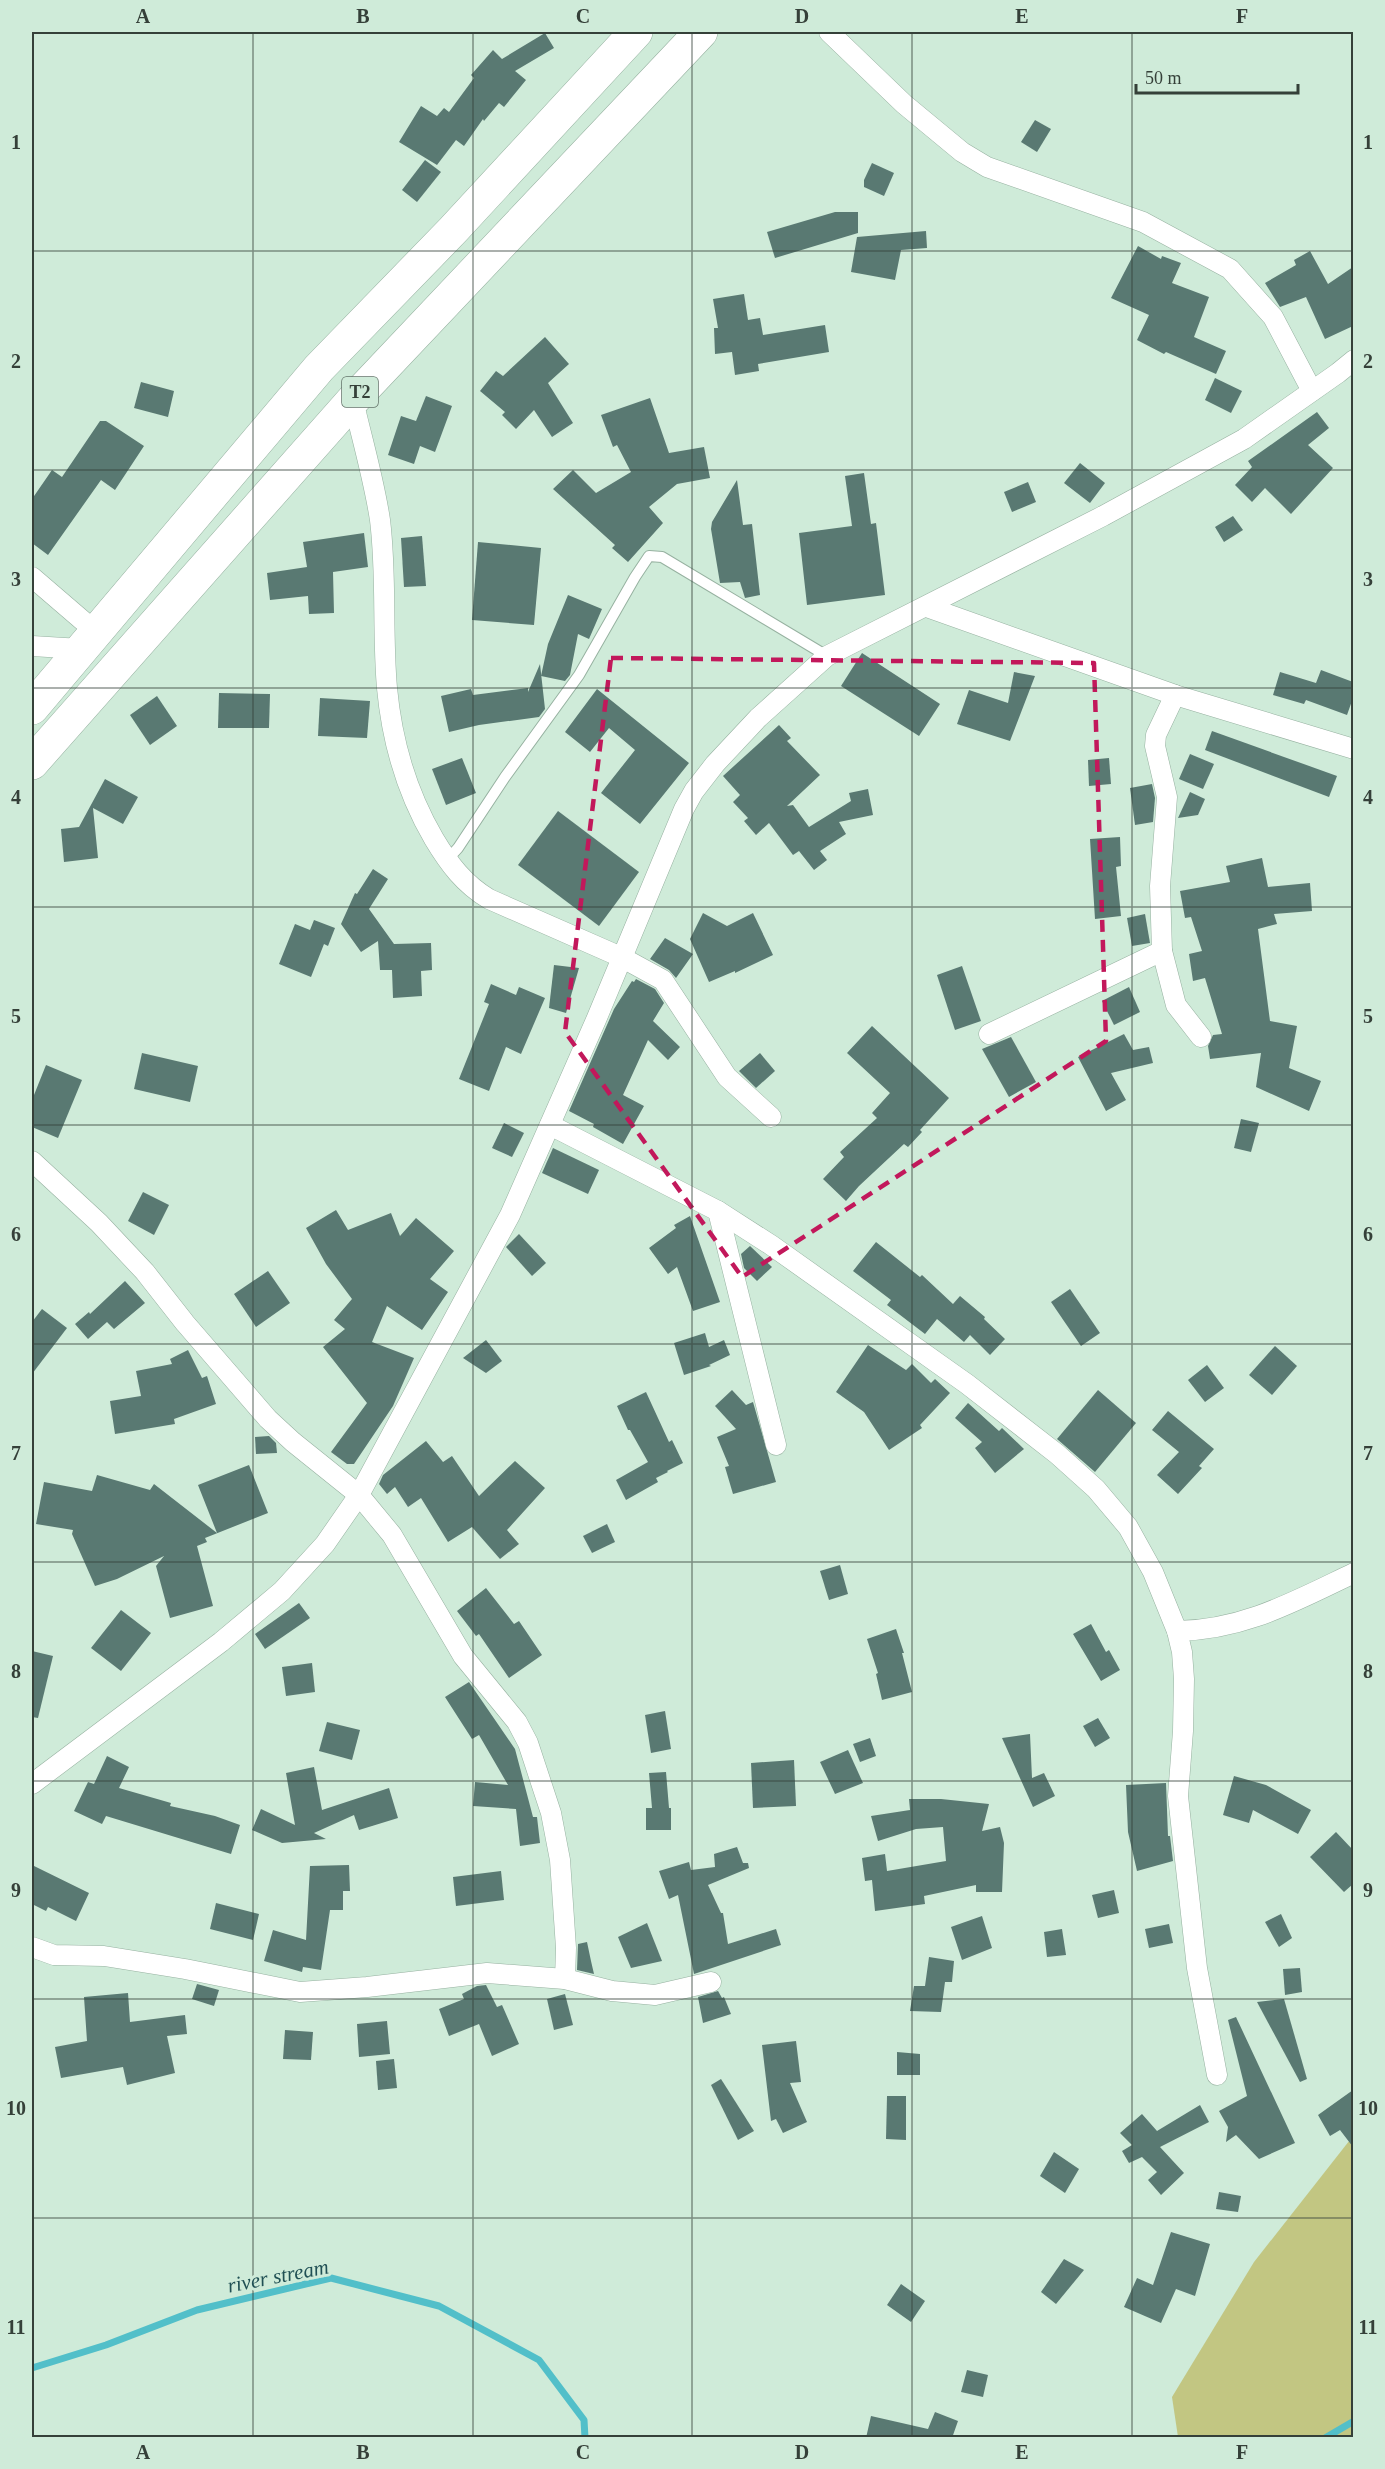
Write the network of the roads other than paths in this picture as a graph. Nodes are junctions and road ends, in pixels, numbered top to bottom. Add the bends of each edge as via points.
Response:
1 (636, 32) edge
2 (701, 32) edge
3 (829, 32) edge
4 (1353, 360) edge
5 (1311, 392) junction
6 (353, 400) junction
7 (32, 577) edge
8 (927, 607) junction
9 (89, 641) junction
10 (32, 646) edge
11 (827, 656) junction
12 (1175, 695) junction
13 (32, 708) edge
14 (1353, 749) edge
15 (32, 763) edge
16 (447, 860) junction
17 (1162, 951) junction
18 (621, 957) junction
19 (989, 1034) dead end
20 (1201, 1037) dead end
21 (771, 1118) dead end
22 (550, 1125) junction
23 (32, 1161) edge
24 (718, 1211) junction
25 (776, 1444) dead end
26 (359, 1495) junction
27 (1353, 1573) edge
28 (1177, 1631) junction
29 (32, 1784) edge
30 (32, 1947) edge
31 (565, 1979) junction
32 (711, 1982) dead end
33 (1217, 2075) dead end

1 - 9 highway, T2 via 319,368
2 - 6 highway, T2
3 - 5 street via 904,104 970,157 987,167 1143,222 1230,269 1273,317
4 - 5 street
5 - 8 street via 1244,439
6 - 15 highway, T2
6 - 16 street via 379,518 387,688 397,748 409,792
7 - 9 street
8 - 11 street
8 - 12 street
9 - 10 street
9 - 13 highway, T2
11 - 16 lane via 662,556 649,556 579,675
11 - 18 street via 758,718 703,777 684,809
12 - 14 street
12 - 17 street via 1156,735 1155,747 1167,797 1160,886
16 - 18 street via 475,891 489,899
17 - 19 street
17 - 20 street via 1176,1005
18 - 21 street via 656,975 669,987 727,1077
18 - 22 street
22 - 24 street
22 - 26 street via 510,1215
23 - 26 street via 145,1272 268,1419
24 - 25 street
24 - 28 street via 967,1384 1096,1489 1128,1527
26 - 29 street via 325,1544 282,1591 221,1642
26 - 31 street via 392,1535 463,1656 517,1722 528,1743 551,1813 560,1860
27 - 28 street via 1259,1617 1221,1628
28 - 33 street via 1184,1679 1178,1796 1197,1968
30 - 31 street via 54,1955 104,1956 300,1992 487,1973
31 - 32 street via 612,1991 655,1995

